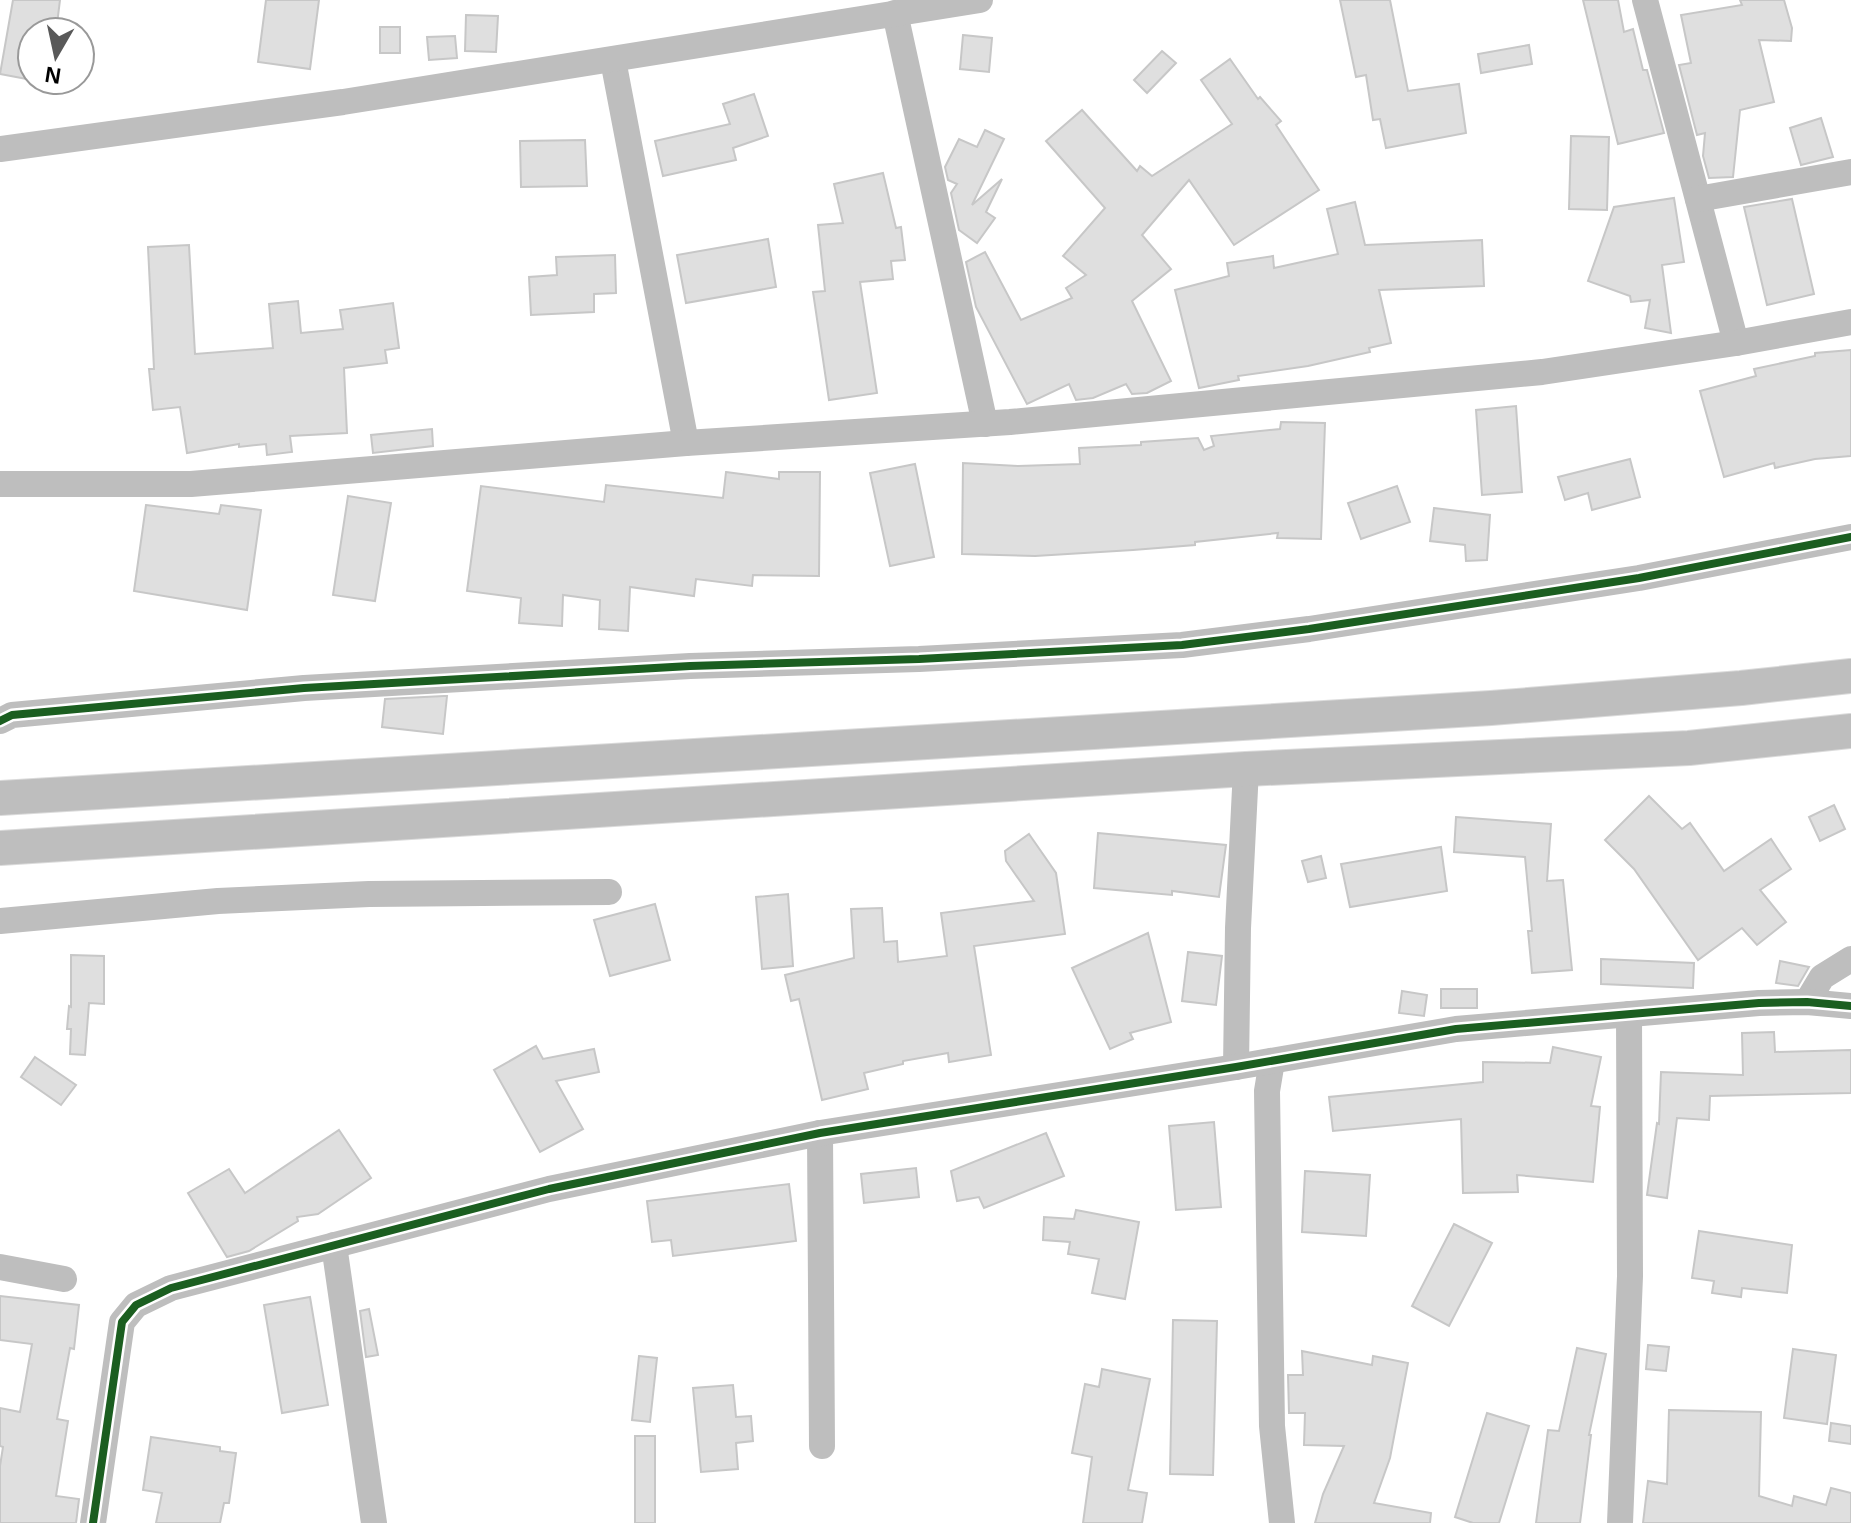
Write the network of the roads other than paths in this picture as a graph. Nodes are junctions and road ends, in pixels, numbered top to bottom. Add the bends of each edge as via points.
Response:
1 (980, 0) edge
2 (1645, 0) edge
3 (847, 11) edge
4 (895, 13) junction
5 (613, 60) junction
6 (0, 149) edge
7 (1851, 172) edge
8 (1698, 199) junction
9 (1851, 322) edge
10 (1736, 343) junction
11 (985, 424) junction
12 (686, 443) junction
13 (0, 484) edge
14 (1851, 537) edge
15 (1851, 676) edge
16 (0, 721) edge
17 (1851, 731) edge
18 (1246, 769) junction
19 (0, 798) edge
20 (0, 848) edge
21 (609, 892) dead end
22 (0, 921) edge
23 (1851, 959) edge
24 (1807, 1002) junction
25 (1851, 1006) edge
26 (1629, 1014) junction
27 (1272, 1061) junction
28 (1236, 1067) junction
29 (820, 1133) junction
30 (334, 1245) junction
31 (0, 1267) edge
32 (64, 1279) dead end
33 (822, 1446) dead end
34 (93, 1523) edge
35 (374, 1523) edge
36 (1282, 1523) edge
37 (1620, 1523) edge

1 - 4 street
2 - 8 street
3 - 4 street
3 - 5 street
4 - 11 street
5 - 6 street
5 - 12 street
7 - 8 street
8 - 10 street
9 - 10 street
10 - 11 street via 1542,372
11 - 12 street
12 - 13 street via 191,484
14 - 16 street via 1639,578 1182,645 304,688 12,715
15 - 19 main road via 1491,708
17 - 18 main road via 1689,748
18 - 20 main road
18 - 28 street
21 - 22 street via 218,901
23 - 24 street via 1822,977
24 - 25 street
24 - 26 street
26 - 27 street via 1456,1029
26 - 37 street via 1630,1276
27 - 28 street
27 - 36 street via 1267,1091 1272,1426
28 - 29 street
29 - 30 street via 549,1189
29 - 33 street
30 - 34 street via 171,1288 136,1305 122,1322
30 - 35 street
31 - 32 street

